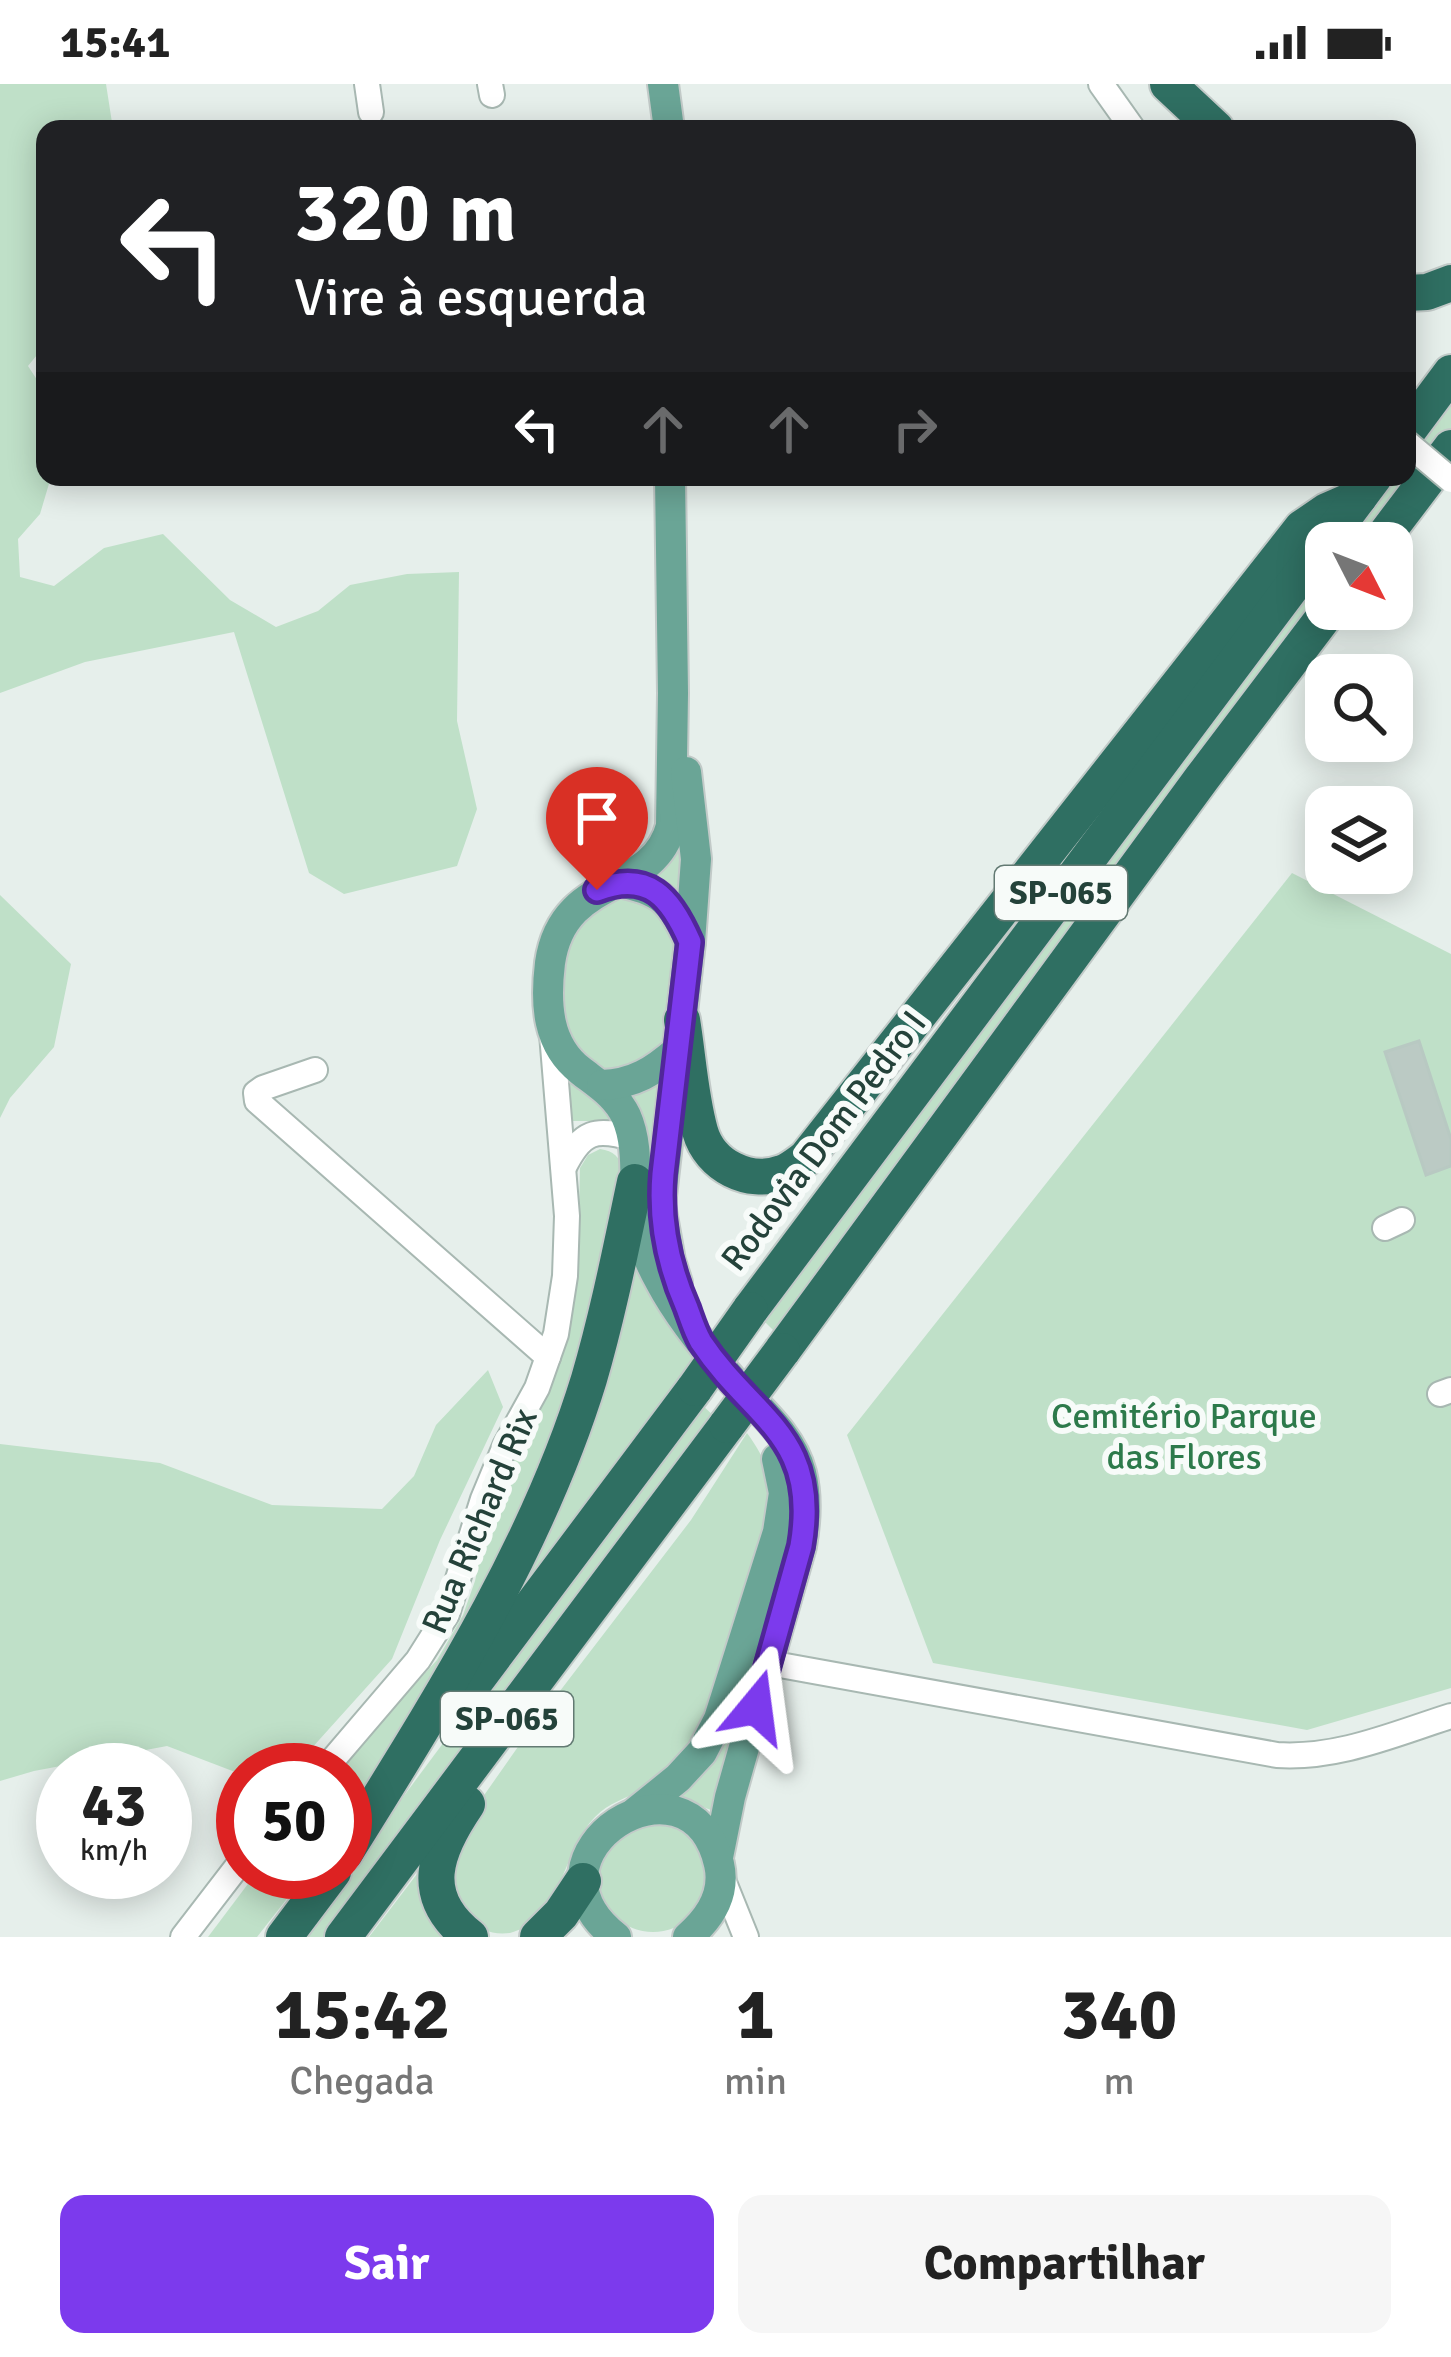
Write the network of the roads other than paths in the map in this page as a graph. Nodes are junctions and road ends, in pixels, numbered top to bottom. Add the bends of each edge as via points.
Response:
1 (367, 84) edge
2 (662, 84) edge
3 (1100, 84) edge
4 (1116, 84) edge
5 (1168, 84) edge
6 (371, 112) dead end
7 (668, 120) edge
8 (1126, 120) edge
9 (1129, 120) edge
10 (1206, 120) edge
11 (1451, 284) edge
12 (1416, 293) edge
13 (1451, 373) edge
14 (1416, 420) edge
15 (1451, 448) edge
16 (1416, 451) edge
17 (1451, 480) edge
18 (670, 486) edge
19 (1366, 487) edge
20 (1395, 522) edge
21 (1314, 630) edge
22 (673, 693) junction
23 (618, 882) junction
24 (690, 942) junction
25 (552, 1034) junction
26 (680, 1035) junction
27 (315, 1070) dead end
28 (602, 1085) junction
29 (634, 1139) junction
30 (564, 1167) junction
31 (635, 1182) junction
32 (699, 1339) junction
33 (548, 1357) junction
34 (712, 1382) junction
35 (670, 1501) junction
36 (769, 1663) junction
37 (1451, 1716) edge
38 (347, 1743) edge
39 (372, 1811) edge
40 (636, 1812) junction
41 (372, 1820) edge
42 (720, 1869) junction
43 (583, 1881) junction
44 (216, 1894) edge
45 (313, 1899) edge
46 (183, 1937) edge
47 (284, 1937) edge
48 (344, 1937) edge
49 (470, 1937) edge
50 (538, 1937) edge
51 (616, 1937) edge
52 (688, 1937) edge
53 (746, 1937) edge

1 - 6 street
2 - 7 main road
3 - 8 street
4 - 9 street
5 - 10 highway
11 - 12 highway
13 - 14 highway
15 - 20 highway
16 - 17 street, bridge
18 - 22 main road
19 - 26 highway via 1302,528 806,1158 759,1178 716,1158 701,1136
19 - 34 highway, Rodovia Dom Pedro I / SP-065, bridge via 750,1310
21 - 35 highway, SP-065, bridge
22 - 23 main road via 667,839
22 - 24 main road via 695,829
23 - 24 main road via 668,901
23 - 25 main road via 584,899 557,937 549,968
24 - 26 main road
25 - 28 main road via 566,1058
25 - 30 street, Rua Richard Rix
26 - 28 main road via 637,1080
26 - 32 main road via 660,1205 670,1261
27 - 33 street via 263,1088 256,1101
28 - 29 main road
29 - 30 street via 591,1134 575,1144
29 - 31 main road
30 - 33 street, Rua Richard Rix via 565,1276
31 - 32 main road via 647,1255
31 - 39 highway via 588,1381 554,1472 473,1640
32 - 34 main road
33 - 38 street, Rua Richard Rix via 483,1499 447,1614
34 - 36 main road via 778,1429 802,1474 805,1524
34 - 40 main road via 775,1452 784,1492 778,1532 702,1752
34 - 41 highway, Rodovia Dom Pedro I / SP-065
35 - 48 highway, SP-065
35 - 49 highway via 445,1839 438,1890 444,1910
36 - 37 street via 1277,1755 1340,1752
36 - 42 main road via 730,1797
40 - 42 main road via 657,1809 695,1823 710,1838
40 - 43 main road via 602,1833
42 - 52 main road via 716,1904
42 - 53 street
43 - 50 highway
43 - 51 main road via 590,1906
44 - 46 street
45 - 47 highway

